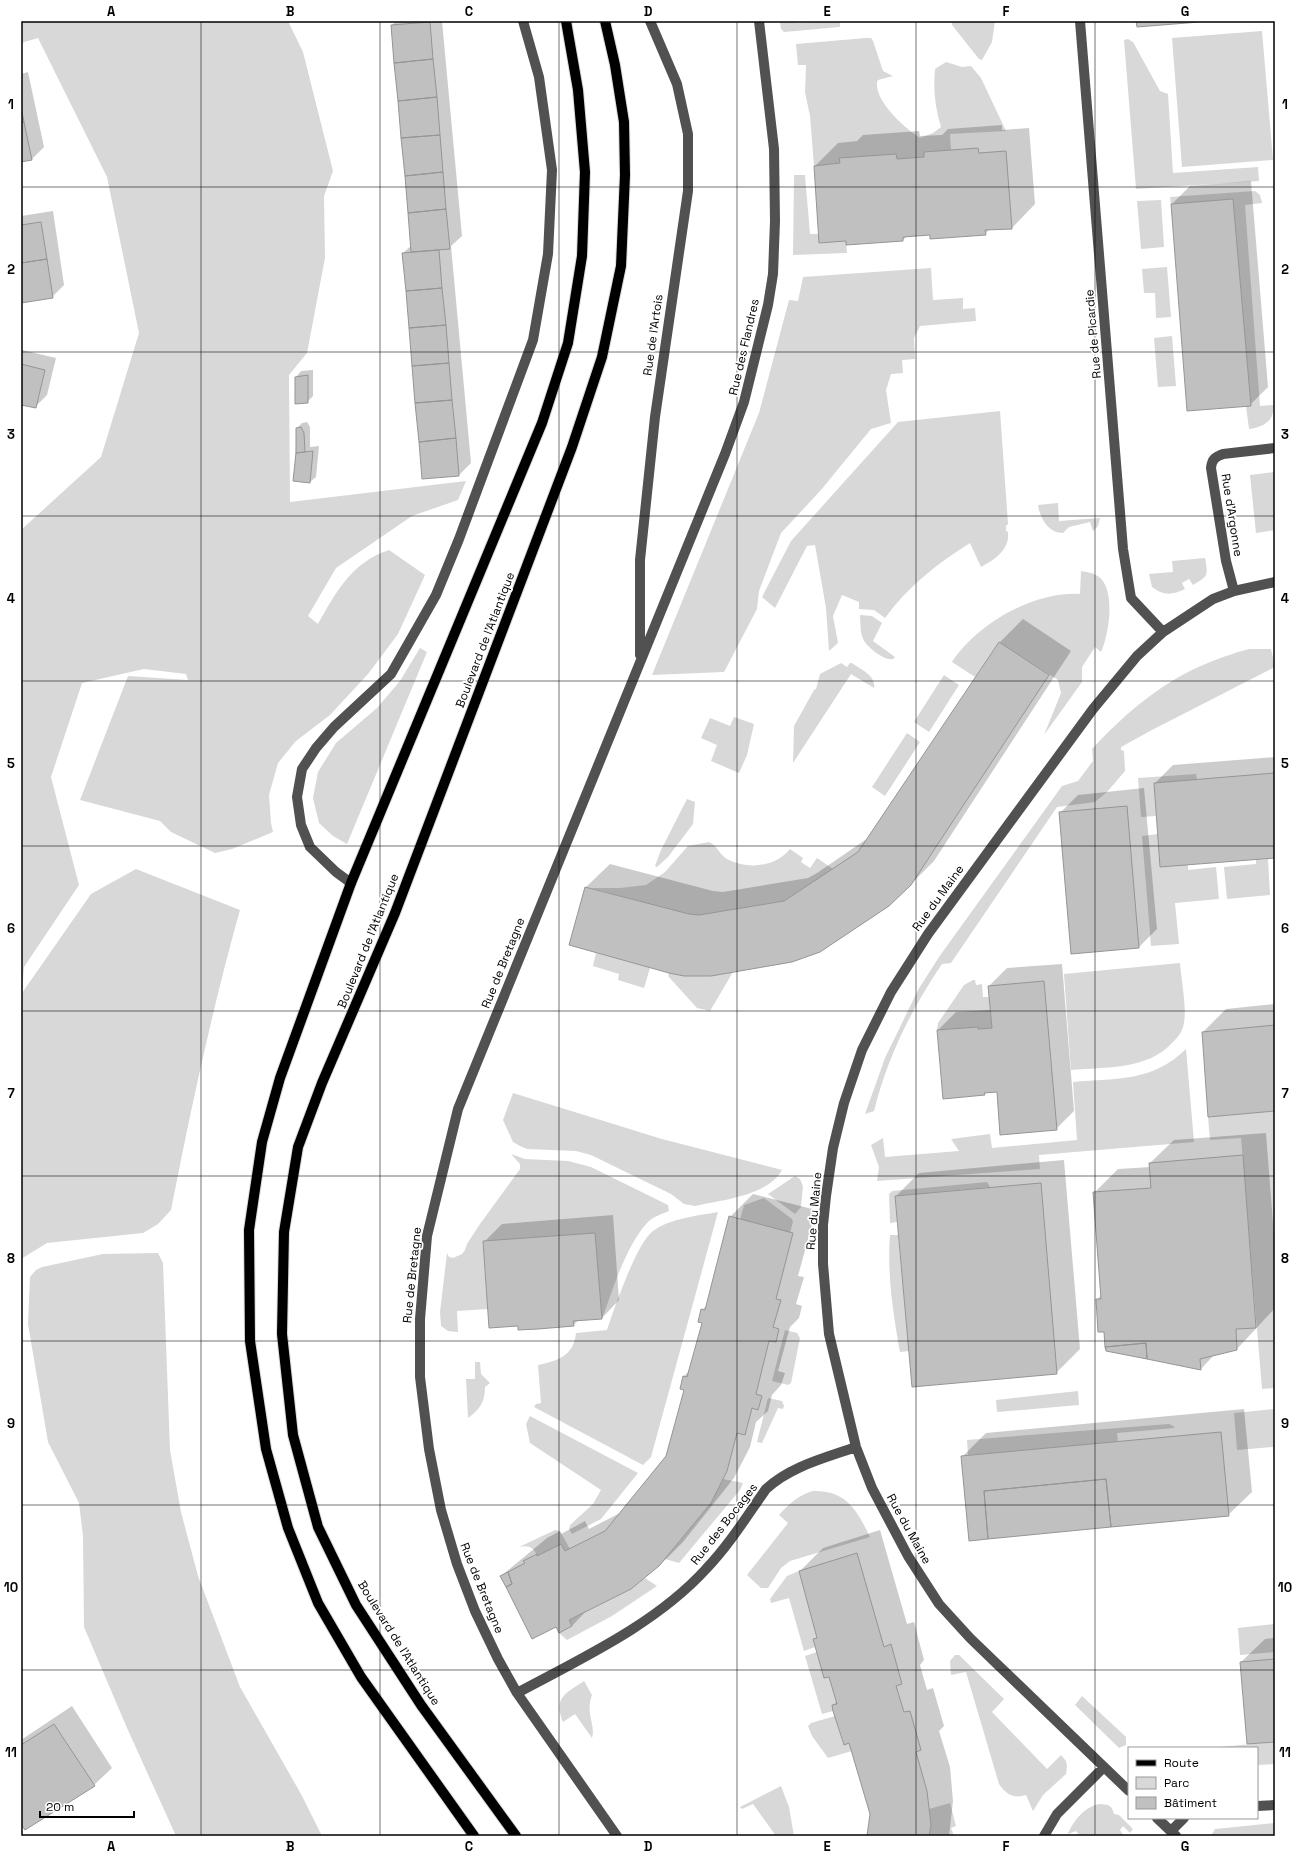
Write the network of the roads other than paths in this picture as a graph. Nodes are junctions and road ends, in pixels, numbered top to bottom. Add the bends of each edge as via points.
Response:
1 (523, 21) edge
2 (566, 21) edge
3 (605, 21) edge
4 (650, 21) edge
5 (759, 21) edge
6 (1080, 21) edge
7 (1275, 448) edge
8 (1275, 582) edge
9 (1234, 591) junction
10 (1163, 632) junction
11 (640, 659) junction
12 (351, 883) junction
13 (856, 1447) junction
14 (517, 1693) junction
15 (1104, 1767) junction
16 (1128, 1790) edge
17 (1275, 1805) edge
18 (1258, 1806) edge
19 (1158, 1819) edge
20 (1183, 1819) edge
21 (1173, 1834) edge
22 (474, 1836) edge
23 (516, 1836) edge
24 (617, 1836) edge
25 (1044, 1836) edge

1 - 12 street via 539,77 552,170 548,254 533,340 436,595 391,674 334,727 302,770 296,797 310,847
2 - 12 main road via 578,90 585,172 582,256 568,343 542,423
3 - 23 main road, Boulevard de l'Atlantique via 624,122 625,175 621,266 602,357 572,447 398,905 322,1083 298,1147 284,1232 282,1334 293,1435 318,1527 356,1605 421,1705
4 - 11 street, Rue de l'Artois via 677,84 688,134 688,191 655,417 640,552
5 - 11 street, Rue des Flandres via 774,149 775,249 768,305 744,402
6 - 10 street, Rue de Picardie via 1123,549 1131,598
7 - 9 street, Rue d'Argonne via 1223,454 1216,456 1212,462 1223,543
8 - 9 street, Rue du Maine
9 - 10 street, Rue du Maine via 1213,599
10 - 13 street, Rue du Maine via 1137,656 1093,709 928,934 891,992 857,1064 833,1148 823,1244 829,1334
11 - 14 street, Rue de Bretagne via 458,1109 427,1236 419,1350 424,1412 434,1477 456,1564 475,1611
12 - 22 main road via 280,1078 262,1142 249,1230 250,1341 266,1449 288,1528 318,1603 361,1677
13 - 14 street, Rue des Bocages via 777,1479 766,1489 706,1569 672,1602 646,1621
13 - 15 street, Rue du Maine via 892,1529 939,1604 970,1638
14 - 24 street, Rue de Bretagne
15 - 16 street, Rue du Maine
15 - 25 street via 1057,1814
17 - 18 street
19 - 21 street
20 - 21 street

